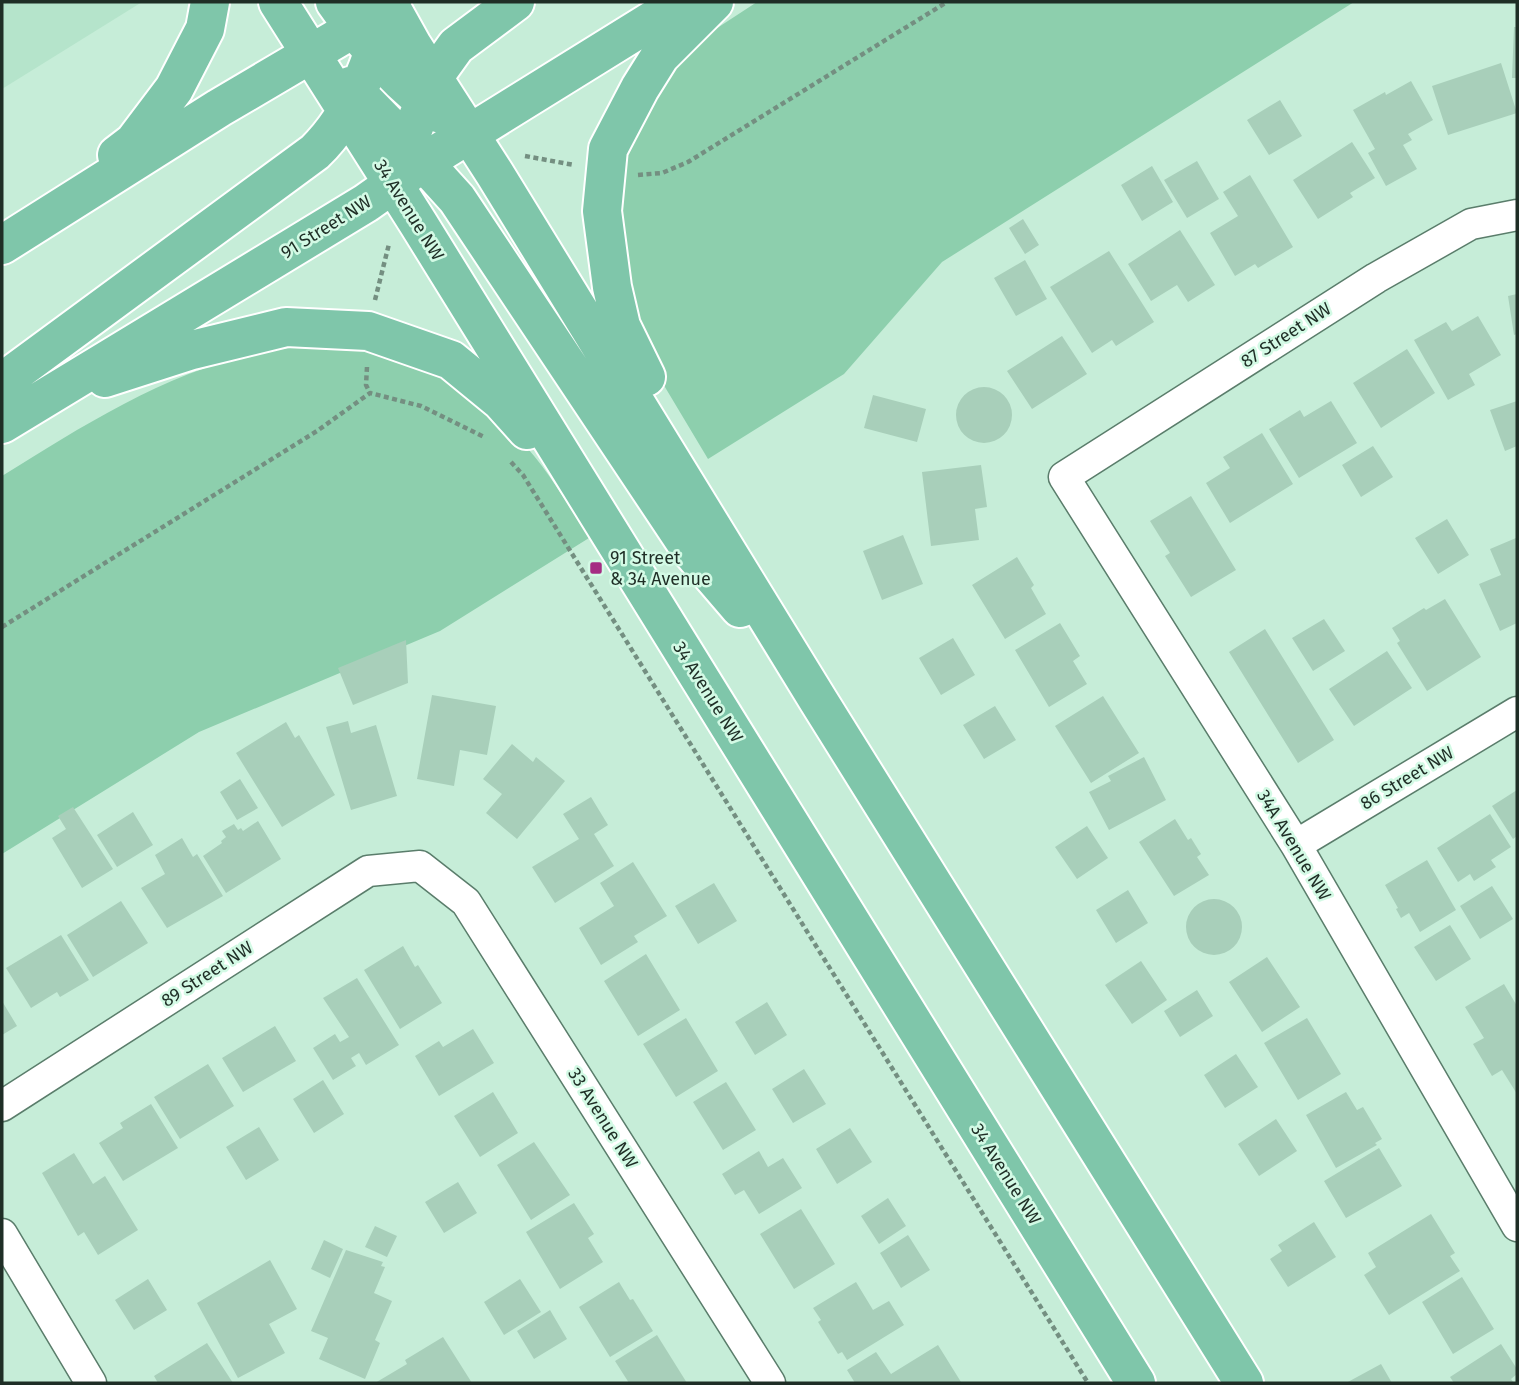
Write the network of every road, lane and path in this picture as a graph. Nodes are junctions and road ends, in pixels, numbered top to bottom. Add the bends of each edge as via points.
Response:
1 (210, 2) edge
2 (278, 2) edge
3 (389, 2) edge
4 (516, 2) edge
5 (682, 2) edge
6 (715, 2) edge
7 (947, 2) edge
8 (354, 28) edge
9 (311, 54) junction
10 (428, 90) junction
11 (352, 101) junction
12 (469, 134) junction
13 (416, 153) junction
14 (526, 155) dead end
15 (605, 171) junction
16 (393, 183) junction
17 (1517, 215) edge
18 (2, 244) edge
19 (2, 382) edge
20 (40, 400) junction
21 (2, 424) edge
22 (487, 440) dead end
23 (510, 460) dead end
24 (1064, 477) joint
25 (588, 499) junction
26 (2, 627) edge
27 (818, 700) junction
28 (1517, 712) edge
29 (1296, 845) junction
30 (420, 866) joint
31 (2, 1106) edge
32 (1516, 1221) edge
33 (2, 1234) edge
34 (92, 1383) edge
35 (770, 1383) edge
36 (1088, 1383) edge
37 (1136, 1383) edge
38 (1244, 1383) edge

1 - 18 main road via 205,29 174,89 134,142
2 - 9 main road, 34 Avenue NW
3 - 8 main road
3 - 10 main road
4 - 10 main road via 456,46
5 - 12 main road, 91 Street NW
6 - 15 main road via 660,56 608,149
7 - 15 path via 688,162 662,173
8 - 9 main road
8 - 10 main road
8 - 11 main road via 367,75
9 - 11 main road, 34 Avenue NW
9 - 18 main road
10 - 12 main road
10 - 13 main road
11 - 13 main road
11 - 16 main road, 34 Avenue NW
11 - 19 main road via 315,152
12 - 13 main road, 91 Street NW
12 - 27 main road
13 - 16 main road, 91 Street NW
13 - 27 main road via 457,199 692,552
14 - 15 path
15 - 27 main road via 602,211 621,326 661,407 732,522
16 - 20 main road, 91 Street NW
16 - 25 main road, 34 Avenue NW
17 - 24 street, 87 Street NW via 1471,224 1376,278
20 - 21 main road, 91 Street NW
20 - 25 main road via 192,350 286,327 368,331 451,360 501,401
22 - 26 path via 421,406 370,393 317,431
23 - 36 path
24 - 29 street, 34A Avenue NW
25 - 37 main road, 34 Avenue NW
27 - 38 main road
28 - 29 street, 86 Street NW
29 - 32 street, 34A Avenue NW
30 - 31 street, 89 Street NW via 368,871
30 - 35 street, 33 Avenue NW via 466,902
33 - 34 street

